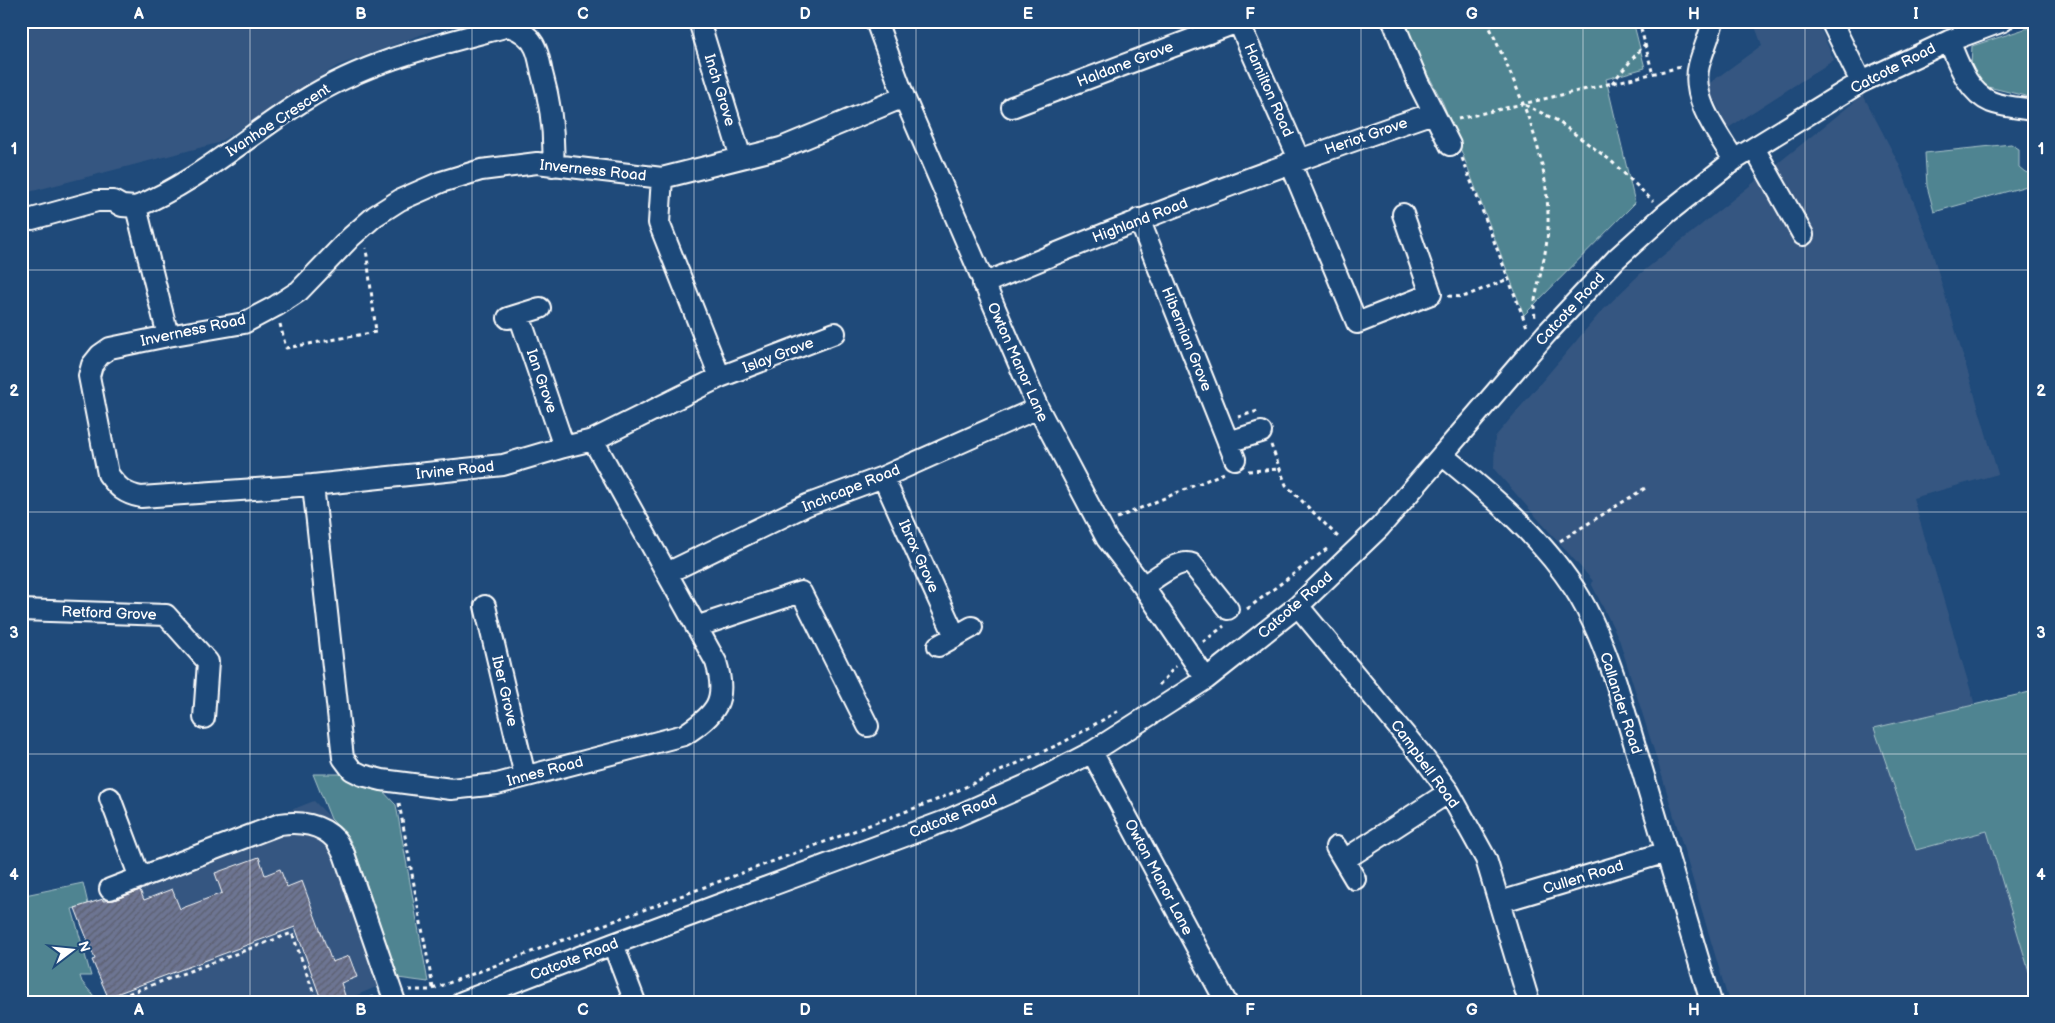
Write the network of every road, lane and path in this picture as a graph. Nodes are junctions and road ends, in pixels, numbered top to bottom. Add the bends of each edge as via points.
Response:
1 (699, 21) edge
2 (876, 21) edge
3 (1393, 21) edge
4 (1487, 21) edge
5 (1639, 21) edge
6 (1713, 21) edge
7 (1831, 21) edge
8 (2002, 21) edge
9 (1238, 22) edge
10 (1949, 41) junction
11 (1645, 44) junction
12 (1698, 65) junction
13 (1652, 71) dead end
14 (1861, 82) junction
15 (1611, 84) junction
16 (904, 98) junction
17 (1524, 104) junction
18 (1012, 107) dead end
19 (2034, 110) edge
20 (1435, 118) junction
21 (1450, 145) joint
22 (1754, 148) junction
23 (741, 158) junction
24 (1734, 160) junction
25 (1294, 161) junction
26 (553, 166) junction
27 (662, 178) junction
28 (136, 207) junction
29 (1657, 209) junction
30 (1403, 214) dead end
31 (32, 219) dead end
32 (1138, 219) junction
33 (362, 228) junction
34 (1803, 235) dead end
35 (1508, 279) junction
36 (983, 284) junction
37 (1432, 294) junction
38 (276, 306) junction
39 (540, 308) dead end
40 (1542, 311) dead end
41 (1536, 318) junction
42 (835, 333) dead end
43 (168, 336) junction
44 (110, 348) joint
45 (720, 377) junction
46 (1038, 408) junction
47 (1236, 417) dead end
48 (1263, 429) junction
49 (593, 440) junction
50 (564, 446) junction
51 (1442, 455) junction
52 (1233, 461) junction
53 (1280, 469) junction
54 (883, 476) junction
55 (313, 485) junction
56 (1647, 487) dead end
57 (1100, 526) junction
58 (1346, 535) dead end
59 (1340, 539) junction
60 (1545, 550) junction
61 (667, 573) junction
62 (1143, 586) junction
63 (485, 606) dead end
64 (1298, 606) junction
65 (21, 610) edge
66 (1234, 614) junction
67 (972, 626) dead end
68 (696, 627) junction
69 (1188, 652) junction
70 (1206, 679) junction
71 (1154, 690) dead end
72 (1121, 709) dead end
73 (204, 718) dead end
74 (868, 726) dead end
75 (1092, 752) junction
76 (525, 776) junction
77 (1449, 792) junction
78 (110, 798) dead end
79 (399, 802) dead end
80 (1667, 852) junction
81 (140, 878) junction
82 (1355, 878) dead end
83 (110, 889) dead end
84 (1500, 902) junction
85 (613, 944) junction
86 (433, 988) junction
87 (392, 996) edge
88 (106, 1002) edge
89 (317, 1002) edge
90 (462, 1002) edge
91 (635, 1002) edge
92 (1226, 1002) edge
93 (1529, 1002) edge
94 (1711, 1002) edge

1 - 23 street, Inch Grove
2 - 16 street, Owton Manor Lane
3 - 20 street
4 - 17 path
5 - 11 path
6 - 12 street
7 - 14 street
8 - 10 street, Catcote Road
9 - 18 street, Haldane Grove
9 - 25 street, Hamilton Road
10 - 14 street, Catcote Road
10 - 19 street via 1968,82 1978,94 1991,102
11 - 13 path
11 - 15 path
12 - 15 path
12 - 24 street via 1698,95
14 - 22 street, Catcote Road
15 - 17 path
16 - 23 street, Inverness Road via 781,148
16 - 36 street, Owton Manor Lane
17 - 20 path
17 - 29 path via 1556,120 1610,160 1654,202
17 - 41 path via 1540,152 1547,191 1548,230 1534,306
20 - 21 street
20 - 25 street, Heriot Grove
21 - 35 path via 1460,154
22 - 24 street, Catcote Road
22 - 34 street
23 - 27 street, Inverness Road
24 - 29 street, Catcote Road
25 - 32 street, Highland Road
25 - 37 street via 1357,323
26 - 27 street, Inverness Road
26 - 28 street, Ivanhoe Crescent via 553,121 536,48 527,36 509,26 394,57 349,76 304,100 182,183
26 - 33 street, Inverness Road via 537,164 481,170 441,182 400,200
27 - 45 street via 659,224
28 - 31 street via 122,206 113,200 62,203
28 - 43 street
29 - 51 street, Catcote Road
30 - 37 street
32 - 36 street, Highland Road
32 - 52 street, Hibernian Grove
33 - 38 street, Inverness Road via 299,291
33 - 38 path via 376,332 286,348
35 - 37 path via 1463,297
35 - 41 path via 1527,328
36 - 46 street, Owton Manor Lane
38 - 43 street, Inverness Road via 244,323
39 - 50 street, Ian Grove via 513,317
40 - 41 path
42 - 45 street, Islay Grove
43 - 44 street, Inverness Road
44 - 55 street, Irvine Road via 92,365 90,376 108,474 127,494 141,497
45 - 49 street, Irvine Road
46 - 54 street, Inchcape Road
46 - 57 street, Owton Manor Lane
47 - 48 path via 1258,411
48 - 52 street
48 - 53 path
49 - 50 street, Irvine Road
49 - 61 street, Innes Road
50 - 55 street, Irvine Road via 503,465
51 - 60 street, Callander Road via 1478,484
51 - 64 street, Catcote Road via 1380,527
52 - 53 path
52 - 57 path
53 - 59 path via 1286,485
54 - 61 street, Inchcape Road via 807,505
54 - 67 street, Ibrox Grove via 946,641
55 - 76 street, Innes Road via 343,758 352,770 362,775 451,789 497,784
56 - 60 path
57 - 62 street, Owton Manor Lane
58 - 59 path
59 - 66 path
60 - 80 street, Callander Road via 1574,588 1599,634
61 - 68 street, Innes Road
62 - 66 street via 1177,565 1188,562
62 - 69 street, Owton Manor Lane
63 - 76 street, Iber Grove
64 - 70 street, Catcote Road
64 - 77 street, Campbell Road
65 - 73 street, Retford Grove via 166,615 208,662
66 - 69 path
68 - 74 street via 801,592
68 - 76 street, Innes Road via 716,662 721,679 721,695 703,722 684,735
69 - 70 street, Owton Manor Lane
69 - 71 path
70 - 75 street, Catcote Road
72 - 86 path via 1064,742 939,799
75 - 85 street, Catcote Road via 948,820
75 - 92 street, Owton Manor Lane
77 - 82 street via 1340,853
77 - 84 street, Campbell Road via 1486,858
78 - 81 street
79 - 86 path
80 - 84 street, Cullen Road
80 - 94 street, Callander Road
81 - 83 street
81 - 87 street via 280,824 292,822 317,828 336,840 344,854
84 - 93 street, Campbell Road
85 - 90 street, Catcote Road
85 - 91 street
86 - 87 path
88 - 89 path via 292,933

